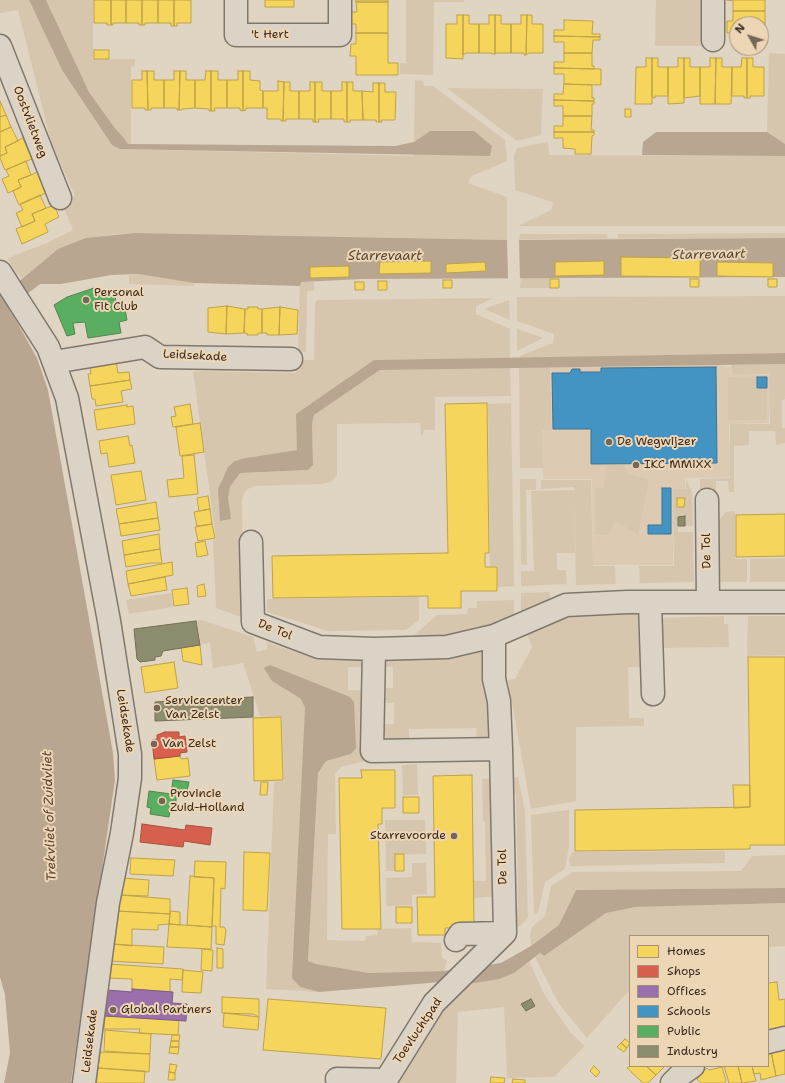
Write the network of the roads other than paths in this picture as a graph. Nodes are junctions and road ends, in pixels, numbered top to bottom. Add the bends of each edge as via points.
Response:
1 (236, 0) edge
2 (340, 0) edge
3 (713, 0) edge
4 (713, 40) dead end
5 (0, 46) edge
6 (60, 198) dead end
7 (4, 279) edge
8 (291, 359) dead end
9 (54, 362) junction
10 (707, 500) dead end
11 (251, 542) dead end
12 (708, 602) junction
13 (785, 602) edge
14 (650, 603) junction
15 (494, 636) junction
16 (374, 649) junction
17 (653, 694) dead end
18 (501, 749) junction
19 (505, 933) junction
20 (456, 940) dead end
21 (785, 1038) edge
22 (769, 1042) edge
23 (692, 1067) edge
24 (337, 1079) dead end
25 (84, 1083) edge
26 (672, 1083) edge

1 - 2 street, 't Hert via 236,35 339,44
3 - 4 street
5 - 6 street, Oostvlietweg
7 - 9 street, Leidsekade via 48,347
8 - 9 street, Leidsekade via 160,356 145,347
9 - 25 street, Leidsekade via 68,406 109,621 130,754 130,778 108,903
10 - 12 street, De Tol
11 - 16 street, De Tol via 253,622 319,647
12 - 13 street, De Tol
12 - 14 street, De Tol
14 - 15 street, De Tol via 566,605
14 - 17 street
15 - 16 street, De Tol via 447,647
15 - 18 street, De Tol via 494,679 499,701
16 - 18 street via 372,751
18 - 19 street, De Tol
19 - 20 street via 460,934
19 - 24 street, Toevluchtpad via 434,1003 386,1080
21 - 22 street
23 - 26 street

